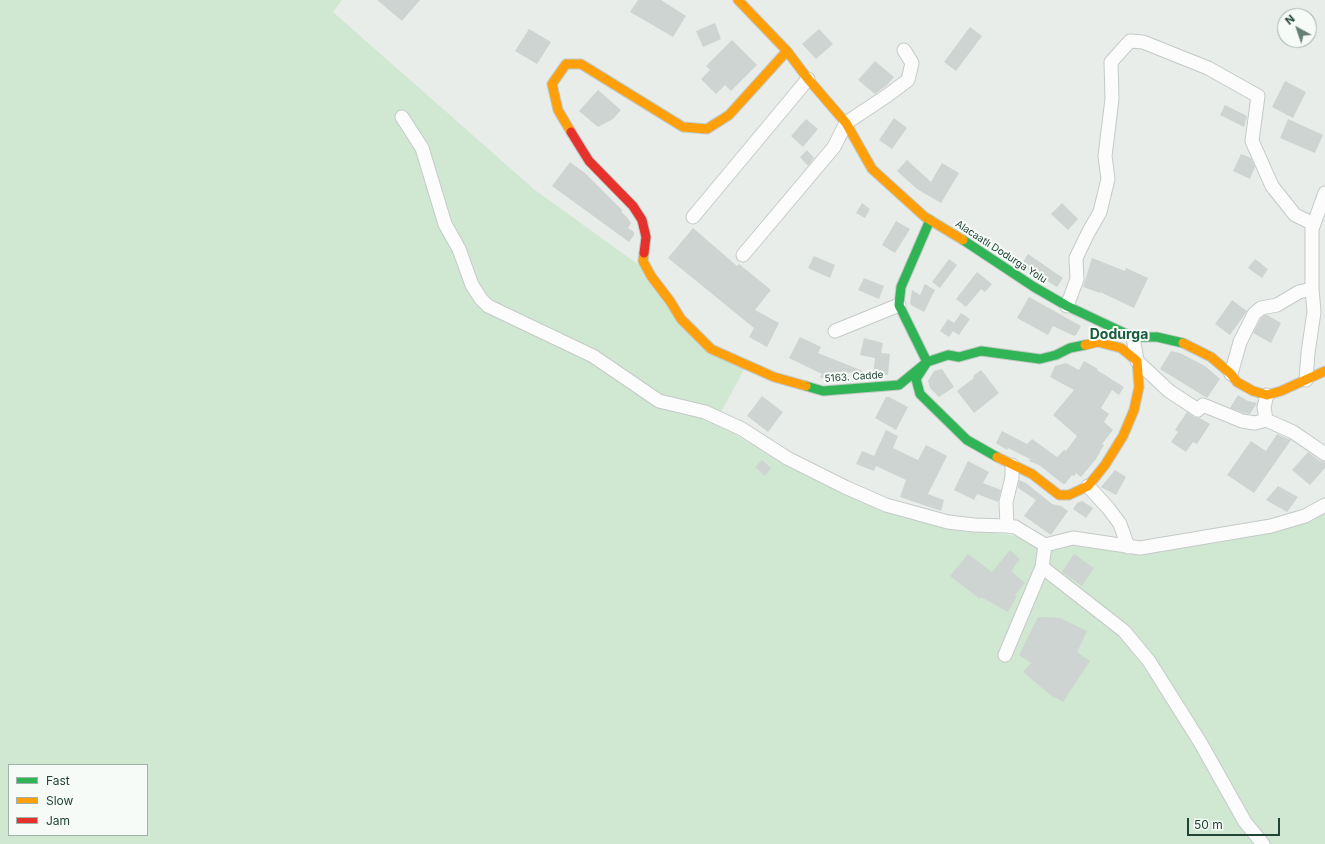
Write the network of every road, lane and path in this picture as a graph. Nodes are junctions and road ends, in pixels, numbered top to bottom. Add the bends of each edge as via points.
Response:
1 (738, 0) edge
2 (904, 50) dead end
3 (787, 51) junction
4 (808, 79) junction
5 (402, 117) dead end
6 (846, 123) junction
7 (1325, 194) edge
8 (693, 217) dead end
9 (930, 220) junction
10 (1314, 224) junction
11 (743, 255) dead end
12 (1312, 290) junction
13 (899, 305) junction
14 (1067, 306) junction
15 (835, 331) dead end
16 (1133, 337) junction
17 (1137, 361) junction
18 (927, 362) junction
19 (1325, 371) edge
20 (1231, 374) junction
21 (1306, 380) junction
22 (1267, 395) junction
23 (1266, 420) junction
24 (1325, 454) edge
25 (1012, 465) junction
26 (1088, 486) junction
27 (1325, 505) edge
28 (1007, 526) junction
29 (1045, 545) junction
30 (1128, 547) junction
31 (1042, 567) junction
32 (1005, 655) dead end
33 (1263, 844) edge

1 - 3 street, Alacaatlı Dodurga Yolu
2 - 6 street via 912,63 908,80
3 - 4 street, Alacaatlı Dodurga Yolu
3 - 18 street, 5163. Cadde via 729,114 707,130 683,127 581,64 566,64 552,84 558,110 589,161 633,206 642,220 646,237 643,261 651,276 681,319 712,349 774,377 822,391 899,385
4 - 6 street, Alacaatlı Dodurga Yolu
4 - 8 street
5 - 28 street via 422,148 444,224 459,249 472,284 488,306 593,356 659,400 704,412 742,429 787,458 886,506 948,522
6 - 9 street, Alacaatlı Dodurga Yolu via 872,169
6 - 11 street via 834,147
7 - 10 street
9 - 13 street via 901,287
9 - 14 street, Alacaatlı Dodurga Yolu
10 - 12 street
10 - 14 street via 1295,215 1272,186 1252,141 1258,96 1208,68 1144,42 1130,41 1110,62 1112,99 1105,156 1108,179 1100,212 1076,258 1077,279
12 - 20 street via 1299,292 1277,305 1261,308 1254,314 1240,342
12 - 21 street via 1314,312
13 - 15 street
13 - 18 street
14 - 16 street, Alacaatlı Dodurga Yolu
16 - 17 street
16 - 20 street, Alacaatlı Dodurga Yolu via 1184,343 1212,357
17 - 18 street via 1121,348 1098,342 1070,348 1040,359 981,351 960,357 948,355
17 - 23 street via 1169,391 1198,410 1203,405 1242,421 1255,423
17 - 26 street via 1139,387 1134,410 1123,436
18 - 25 street via 916,379 920,394 967,440
19 - 21 street
20 - 22 street, Alacaatlı Dodurga Yolu via 1237,382
21 - 22 street
22 - 23 street via 1264,407
23 - 24 street via 1292,432
25 - 26 street via 1032,474 1059,495 1069,495
25 - 28 street via 1012,478 1006,502
26 - 30 street via 1120,524
27 - 30 street via 1305,516 1271,526 1140,548
28 - 29 street via 1015,526
29 - 30 street via 1073,538
29 - 31 street
31 - 32 street
31 - 33 street via 1124,630 1149,661 1200,742 1244,822

